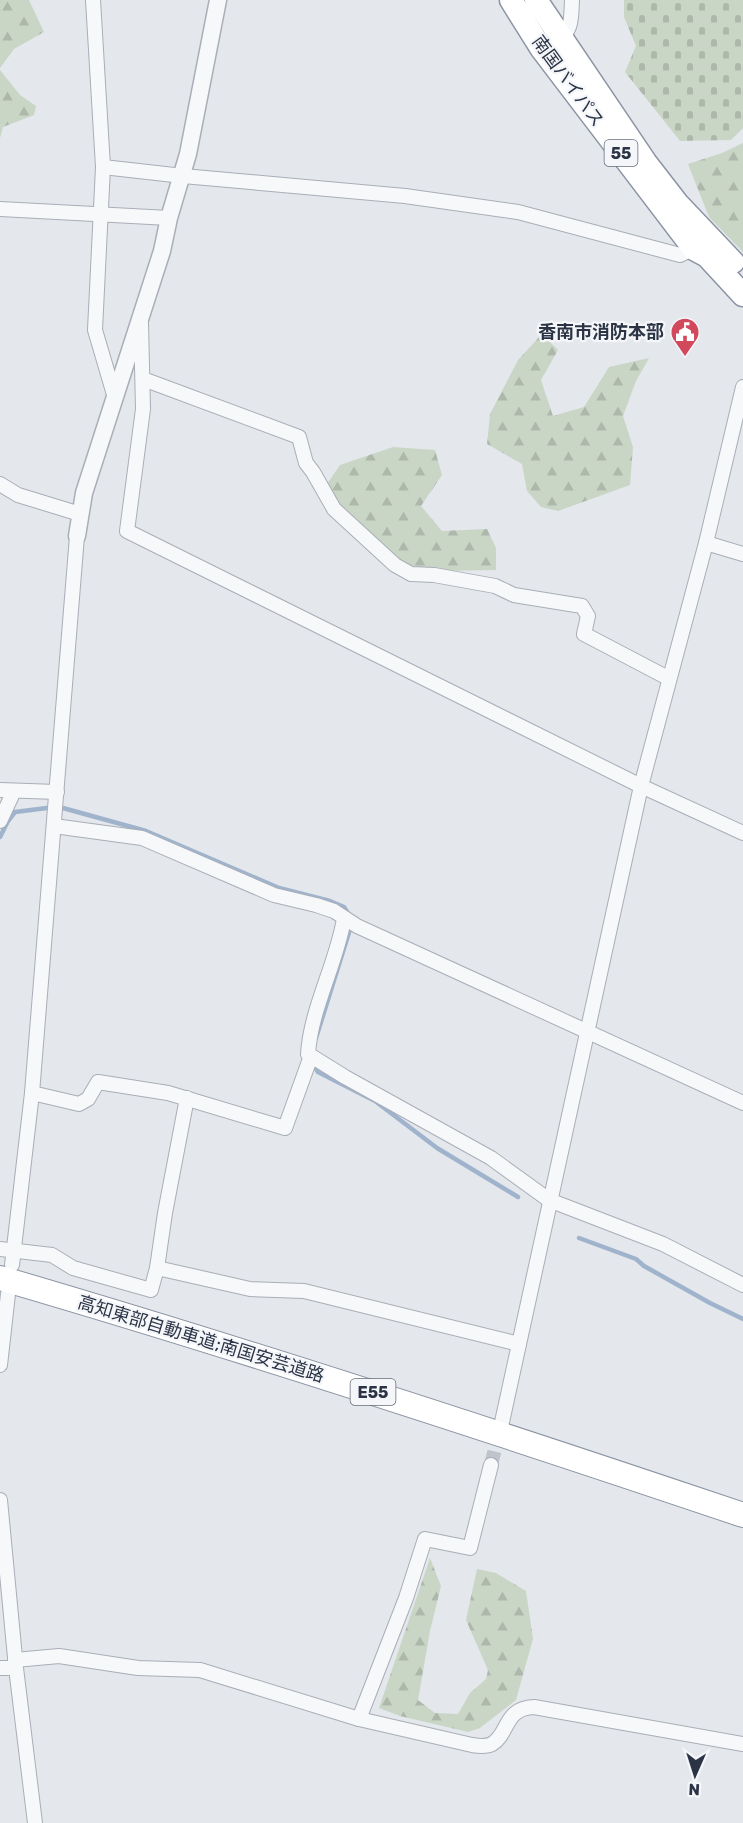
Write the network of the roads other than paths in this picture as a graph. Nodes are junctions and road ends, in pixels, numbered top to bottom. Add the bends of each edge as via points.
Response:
1 (93, 0) edge
2 (218, 0) edge
3 (511, 0) edge
4 (536, 0) edge
5 (572, 0) edge
6 (562, 38) junction
7 (541, 48) junction
8 (103, 167) junction
9 (183, 176) junction
10 (0, 209) edge
11 (102, 215) junction
12 (169, 218) junction
13 (701, 244) junction
14 (743, 273) edge
15 (743, 295) edge
16 (141, 318) junction
17 (143, 379) junction
18 (743, 387) edge
19 (115, 398) junction
20 (0, 484) edge
21 (80, 514) junction
22 (77, 536) joint
23 (706, 543) junction
24 (743, 554) edge
25 (668, 678) junction
26 (640, 786) junction
27 (7, 791) edge
28 (57, 792) junction
29 (0, 821) edge
30 (54, 826) junction
31 (743, 832) edge
32 (350, 922) junction
33 (587, 1031) junction
34 (311, 1056) junction
35 (32, 1093) junction
36 (187, 1098) junction
37 (743, 1103) edge
38 (549, 1200) junction
39 (7, 1250) edge
40 (157, 1268) junction
41 (7, 1279) edge
42 (743, 1285) edge
43 (519, 1344) junction
44 (0, 1365) edge
45 (502, 1422) tunnel mouth
46 (491, 1465) tunnel mouth
47 (0, 1500) edge
48 (743, 1515) edge
49 (16, 1664) junction
50 (0, 1668) edge
51 (359, 1719) junction
52 (743, 1744) edge
53 (36, 1823) edge

1 - 8 street
2 - 9 street
3 - 7 highway, 南国バイパス / 55
4 - 6 highway, 南国バイパス / 55
5 - 6 street via 570,28
6 - 7 street
6 - 13 highway, 南国バイパス / 55 via 677,203
7 - 13 highway, 南国バイパス / 55
8 - 9 street
8 - 11 street
9 - 12 street
9 - 13 street via 405,196 507,210 680,255
10 - 11 street
11 - 12 street
11 - 19 street via 95,330
12 - 16 street
13 - 14 highway, 南国バイパス / 55
13 - 15 highway, 南国バイパス / 55
16 - 17 street
16 - 19 street
17 - 25 street via 299,437 306,463 334,509 395,565 411,574 434,574 495,586 514,595 582,606 588,616 584,634
17 - 26 street via 127,531
18 - 23 street
19 - 21 street
20 - 21 street via 18,495
21 - 22 street
22 - 28 street
23 - 24 street
23 - 25 street
25 - 26 street
26 - 31 street
26 - 33 street
27 - 28 street
27 - 29 street
28 - 30 street
30 - 32 street via 142,838 274,895 334,911
30 - 35 street
32 - 33 street
32 - 34 street via 309,1039
33 - 37 street
33 - 38 street
34 - 36 street via 285,1128
34 - 38 street via 491,1158
35 - 36 street via 79,1104 88,1099 98,1083
35 - 39 street
36 - 40 street
38 - 42 street via 663,1244
38 - 43 street
39 - 40 street via 52,1255 73,1268 151,1290
39 - 41 street
40 - 43 street via 250,1289 304,1291
41 - 44 street
41 - 48 highway, 高知東部自動車道;南国安芸道路 / E55 via 473,1424
43 - 45 street
46 - 51 street via 470,1548 425,1539
47 - 49 street
49 - 50 street
49 - 51 street via 59,1656 138,1668 200,1670
49 - 53 street
51 - 52 street via 484,1746 493,1743 522,1707 534,1707

